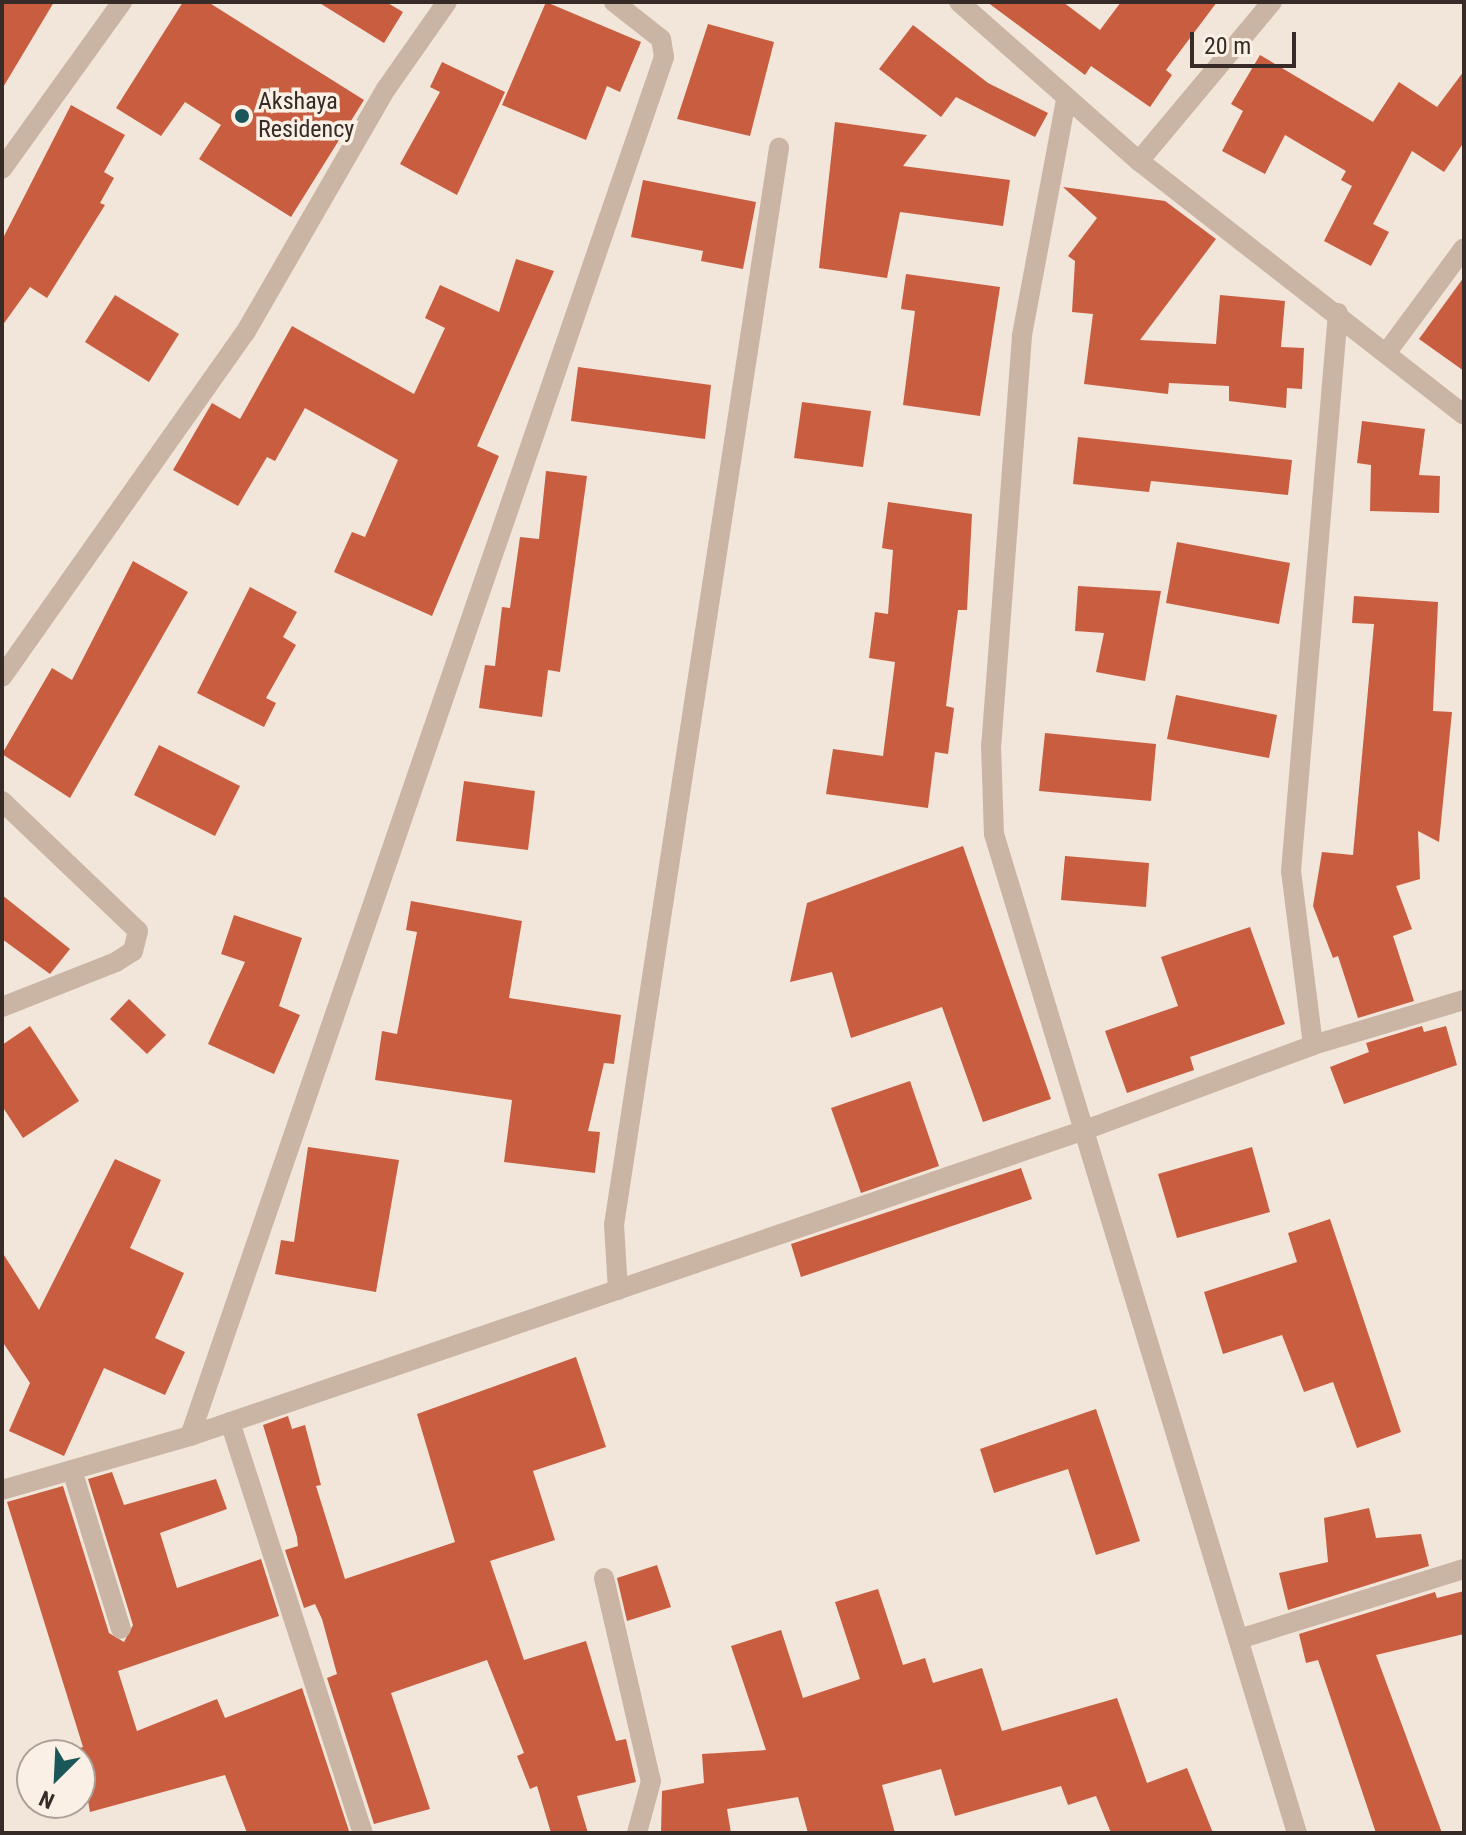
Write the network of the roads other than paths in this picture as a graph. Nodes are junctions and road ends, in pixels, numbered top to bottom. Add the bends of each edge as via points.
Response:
1 (122, 2) edge
2 (447, 2) edge
3 (614, 2) edge
4 (959, 2) edge
5 (1272, 2) edge
6 (1066, 100) junction
7 (779, 148) dead end
8 (1139, 161) junction
9 (2, 169) edge
10 (1464, 248) edge
11 (1338, 313) junction
12 (1387, 352) junction
13 (1464, 415) edge
14 (2, 677) edge
15 (2, 801) edge
16 (1464, 1000) edge
17 (2, 1007) edge
18 (1313, 1045) junction
19 (1085, 1130) junction
20 (618, 1290) junction
21 (230, 1422) junction
22 (190, 1436) junction
23 (72, 1470) junction
24 (2, 1490) edge
25 (1464, 1569) edge
26 (604, 1578) dead end
27 (121, 1629) dead end
28 (1239, 1639) junction
29 (363, 1833) edge
30 (637, 1833) edge
31 (1297, 1833) edge

1 - 9 street
2 - 14 street via 386,89 245,333
3 - 22 street via 661,39 664,57
4 - 6 street
5 - 8 street
6 - 8 street
6 - 19 street via 1022,336 991,745 994,834
7 - 20 street via 618,1196 612,1255
8 - 11 street
10 - 12 street
11 - 12 street
11 - 18 street via 1291,871
12 - 13 street
15 - 17 street via 138,931 133,951 116,962
16 - 18 street
18 - 19 street
19 - 20 street
19 - 28 street
20 - 21 street
21 - 22 street
21 - 29 street
22 - 23 street
23 - 24 street
23 - 27 street
25 - 28 street
26 - 30 street via 651,1781
28 - 31 street

